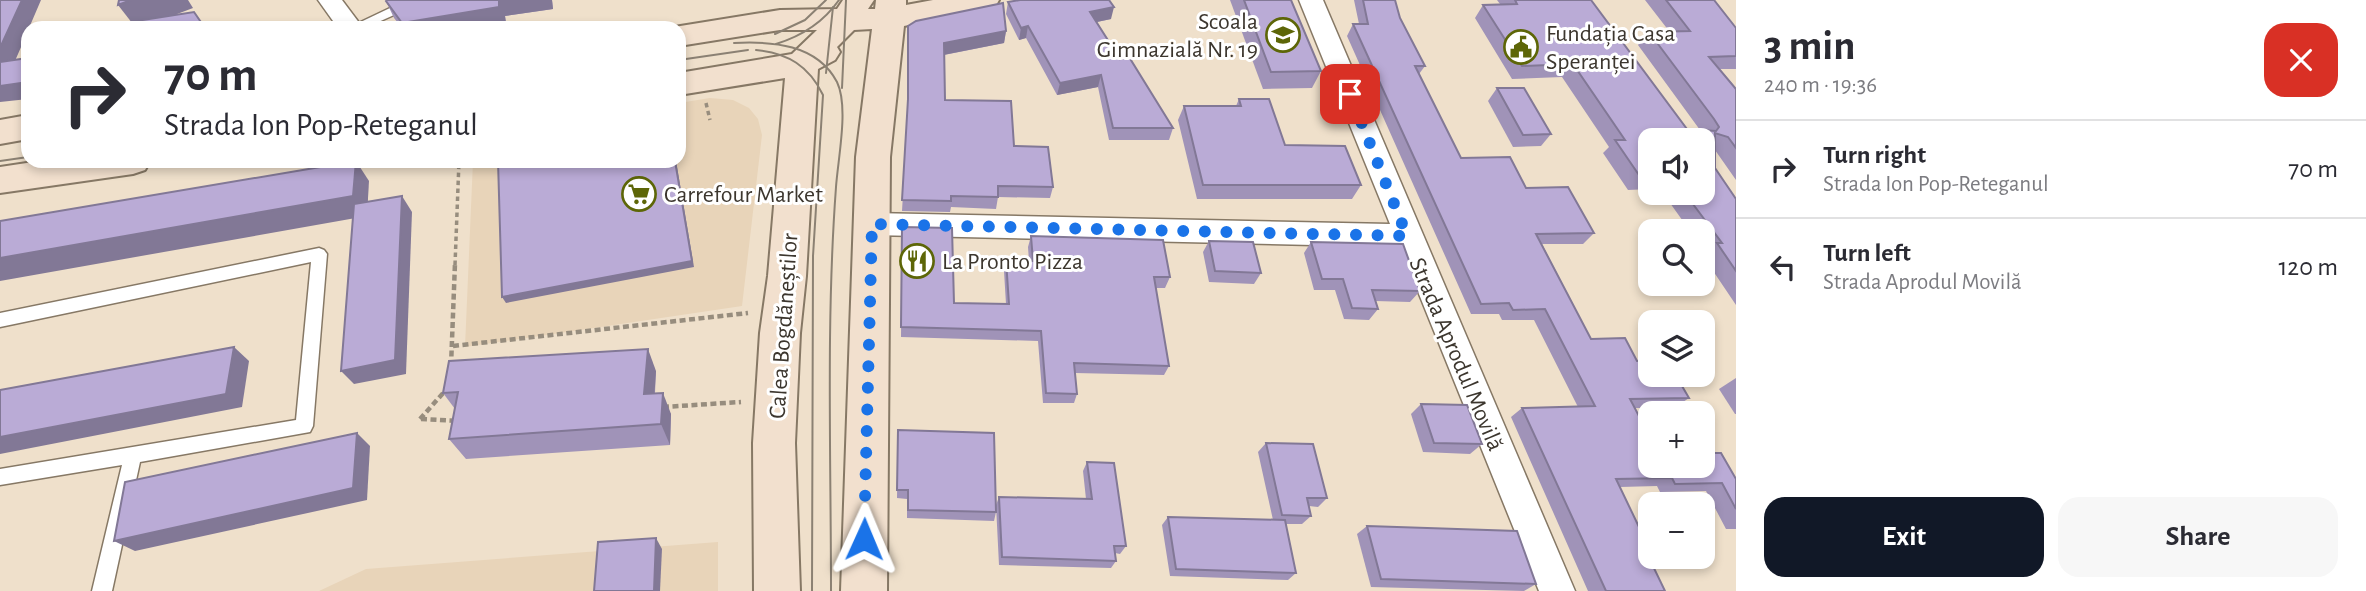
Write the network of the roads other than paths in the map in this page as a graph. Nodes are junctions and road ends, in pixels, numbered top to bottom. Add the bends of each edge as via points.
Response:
1 (330, 0) edge
2 (984, 0) edge
3 (1311, 0) edge
4 (871, 10) edge
5 (390, 12) edge
6 (346, 21) edge
7 (369, 21) edge
8 (686, 34) edge
9 (802, 64) junction
10 (686, 83) edge
11 (21, 128) edge
12 (0, 132) edge
13 (85, 168) edge
14 (0, 180) edge
15 (872, 224) junction
16 (1407, 236) junction
17 (0, 320) edge
18 (133, 455) junction
19 (0, 477) edge
20 (102, 591) edge
21 (777, 591) edge
22 (864, 591) edge
23 (1557, 591) edge

1 - 6 street
2 - 4 main road
3 - 16 street, Strada Aprodul Movilă
4 - 8 main road
4 - 9 main road
4 - 9 main road
4 - 15 main road
5 - 7 lane
9 - 10 main road
9 - 21 main road, Calea Bogdăneștilor via 774,443
11 - 12 main road
13 - 14 main road
15 - 16 street
15 - 22 main road
16 - 23 street, Strada Aprodul Movilă
17 - 18 lane via 319,254 304,426
18 - 19 lane
18 - 20 lane

